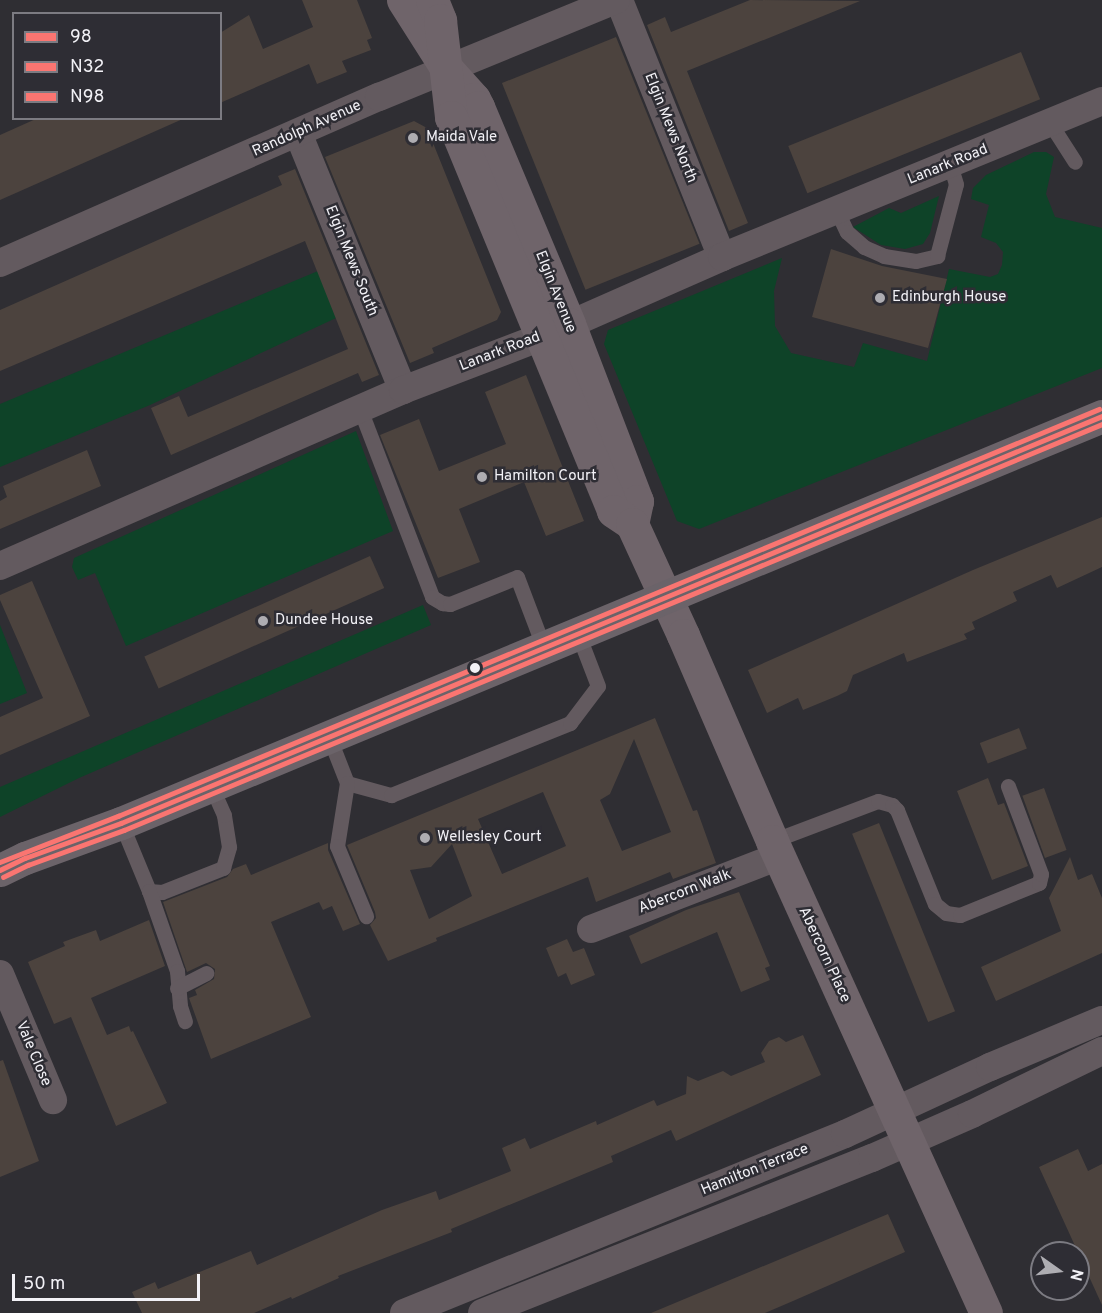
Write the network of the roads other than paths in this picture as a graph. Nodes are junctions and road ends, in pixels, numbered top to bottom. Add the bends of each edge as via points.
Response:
1 (403, 0) edge
2 (432, 0) edge
3 (617, 0) edge
4 (447, 69) junction
5 (1102, 101) edge
6 (1050, 123) junction
7 (298, 133) junction
8 (1075, 162) dead end
9 (950, 164) junction
10 (837, 211) junction
11 (722, 257) junction
12 (0, 263) edge
13 (555, 331) junction
14 (403, 390) junction
15 (360, 409) junction
16 (1102, 416) edge
17 (0, 566) edge
18 (664, 596) junction
19 (578, 634) junction
20 (544, 648) junction
21 (329, 737) junction
22 (347, 783) junction
23 (211, 786) junction
24 (1008, 786) dead end
25 (121, 823) junction
26 (775, 849) junction
27 (0, 870) edge
28 (149, 891) junction
29 (366, 916) dead end
30 (591, 929) dead end
31 (206, 973) dead end
32 (0, 974) edge
33 (177, 988) junction
34 (1102, 1020) edge
35 (185, 1021) dead end
36 (1102, 1051) edge
37 (53, 1100) dead end
38 (896, 1112) junction
39 (910, 1142) junction
40 (404, 1313) edge
41 (482, 1313) edge
42 (986, 1313) edge

1 - 4 street, Elgin Avenue
2 - 4 street via 440,20
3 - 4 street, Randolph Avenue
3 - 11 street, Elgin Mews North
4 - 7 street, Randolph Avenue
4 - 13 street, Elgin Avenue via 474,99
5 - 6 street, Lanark Road
6 - 8 lane
6 - 9 street, Lanark Road
7 - 12 street, Randolph Avenue
7 - 14 street, Elgin Mews South
9 - 10 street, Lanark Road
9 - 10 lane via 956,184 937,255 916,261 884,256 864,247 847,232
10 - 11 street, Lanark Road
11 - 13 street, Lanark Road
13 - 14 street, Lanark Road
13 - 18 street, Elgin Avenue via 637,501 632,524
14 - 15 street, Lanark Road
15 - 17 street, Lanark Road
15 - 20 lane via 432,597 450,603 517,578
16 - 18 main road
18 - 19 main road
18 - 26 street, Abercorn Place
19 - 20 main road
19 - 22 lane via 598,686 570,723 391,795
20 - 21 main road
21 - 22 lane
21 - 23 main road
22 - 29 lane via 337,846
23 - 25 main road
23 - 28 lane via 224,815 230,847 223,868 162,892
24 - 26 lane via 1041,873 1039,883 960,915 946,913 935,904 892,805 878,801
25 - 27 main road
25 - 28 lane
26 - 30 street, Abercorn Walk
26 - 38 street, Abercorn Place
28 - 33 lane via 177,970
31 - 33 lane
32 - 37 street, Vale Close
33 - 35 lane
34 - 38 street, Hamilton Terrace
36 - 39 street
38 - 39 street, Abercorn Place
38 - 40 street, Hamilton Terrace
39 - 41 street
39 - 42 street, Abercorn Place

